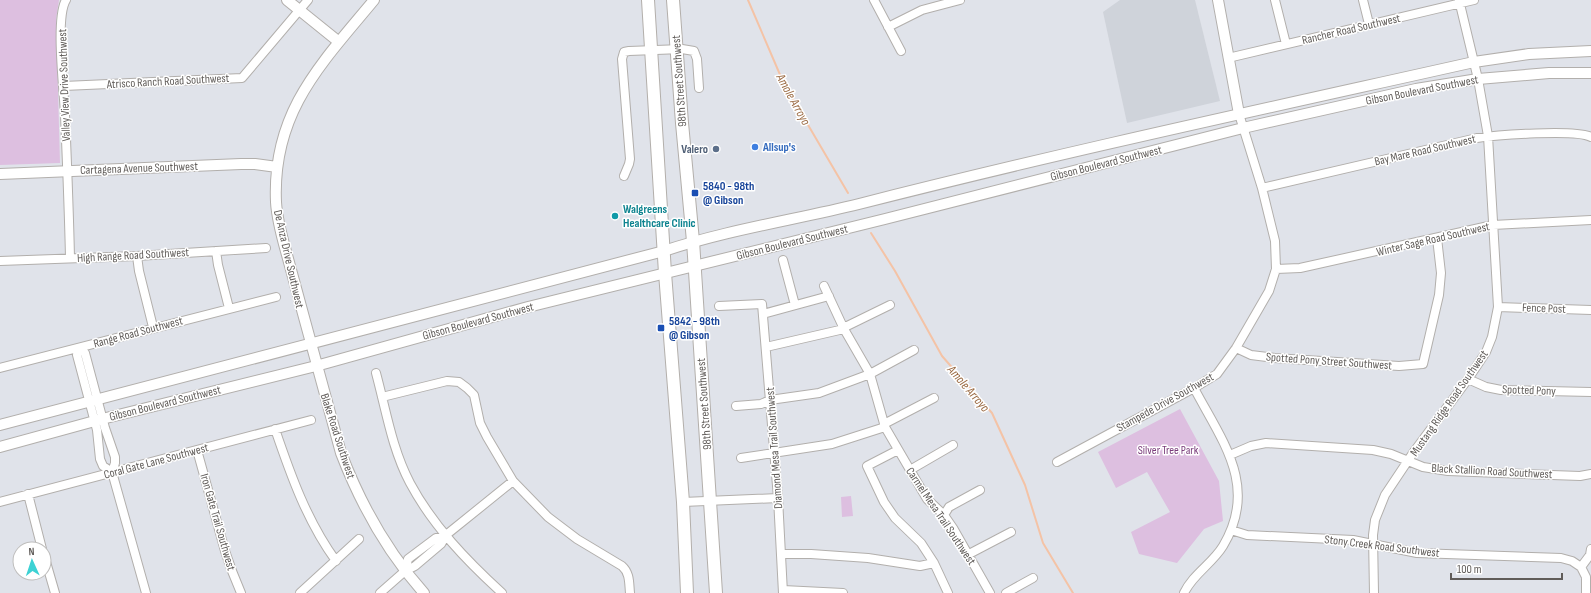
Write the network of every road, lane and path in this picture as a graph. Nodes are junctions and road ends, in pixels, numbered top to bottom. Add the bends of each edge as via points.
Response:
1 (66, 0) edge
2 (287, 0) edge
3 (308, 0) edge
4 (374, 0) edge
5 (648, 0) edge
6 (673, 0) edge
7 (874, 0) edge
8 (960, 0) edge
9 (1218, 0) edge
10 (1275, 0) edge
11 (1363, 0) edge
12 (1474, 0) edge
13 (1459, 2) edge
14 (300, 10) junction
15 (1369, 24) junction
16 (888, 27) junction
17 (339, 42) junction
18 (1286, 44) junction
19 (676, 49) junction
20 (651, 50) junction
21 (901, 51) dead end
22 (1591, 51) edge
23 (1228, 58) junction
24 (1474, 62) junction
25 (1591, 73) edge
26 (1478, 79) junction
27 (64, 86) junction
28 (699, 88) dead end
29 (1239, 114) junction
30 (1243, 128) junction
31 (1488, 136) junction
32 (1591, 137) edge
33 (277, 167) junction
34 (68, 171) junction
35 (0, 174) edge
36 (624, 176) dead end
37 (1262, 188) junction
38 (1591, 220) edge
39 (1493, 225) junction
40 (1436, 238) junction
41 (693, 241) junction
42 (266, 248) dead end
43 (216, 251) junction
44 (664, 251) junction
45 (137, 256) junction
46 (70, 258) junction
47 (783, 260) dead end
48 (0, 261) edge
49 (694, 266) junction
50 (1276, 269) junction
51 (665, 273) junction
52 (824, 286) dead end
53 (276, 296) dead end
54 (829, 296) junction
55 (890, 305) dead end
56 (720, 306) dead end
57 (795, 306) junction
58 (1498, 307) junction
59 (229, 308) junction
60 (1591, 310) edge
61 (763, 314) junction
62 (153, 327) junction
63 (844, 329) junction
64 (310, 343) junction
65 (766, 347) junction
66 (78, 348) junction
67 (1236, 348) junction
68 (914, 350) dead end
69 (313, 354) joint
70 (316, 366) junction
71 (0, 368) edge
72 (376, 373) dead end
73 (870, 374) junction
74 (1468, 378) junction
75 (1194, 388) junction
76 (1591, 392) edge
77 (382, 397) junction
78 (934, 398) dead end
79 (93, 400) junction
80 (770, 400) junction
81 (736, 406) dead end
82 (98, 420) junction
83 (312, 420) dead end
84 (0, 425) edge
85 (885, 425) junction
86 (275, 429) junction
87 (953, 445) dead end
88 (0, 447) edge
89 (112, 449) junction
90 (197, 450) junction
91 (898, 450) junction
92 (100, 452) junction
93 (774, 452) junction
94 (1230, 455) junction
95 (741, 458) dead end
96 (1408, 461) junction
97 (1057, 462) dead end
98 (910, 470) junction
99 (112, 472) junction
100 (1591, 474) edge
101 (513, 481) junction
102 (980, 490) dead end
103 (28, 494) junction
104 (778, 498) junction
105 (710, 501) junction
106 (0, 502) edge
107 (683, 502) junction
108 (944, 515) junction
109 (1231, 530) junction
110 (1011, 532) dead end
111 (446, 535) junction
112 (359, 539) dead end
113 (40, 541) edge
114 (1372, 544) junction
115 (1591, 549) edge
116 (420, 550) junction
117 (781, 554) junction
118 (969, 554) junction
119 (426, 557) junction
120 (336, 561) junction
121 (934, 563) junction
122 (1581, 567) junction
123 (405, 571) junction
124 (1033, 578) dead end
125 (52, 581) edge
126 (783, 591) edge
127 (55, 593) edge
128 (146, 593) edge
129 (241, 593) edge
130 (300, 593) edge
131 (380, 593) edge
132 (424, 593) edge
133 (502, 593) edge
134 (630, 593) edge
135 (687, 593) edge
136 (716, 593) edge
137 (843, 593) edge
138 (948, 593) edge
139 (990, 593) edge
140 (1006, 593) edge
141 (1184, 593) edge
142 (1374, 593) edge
143 (1586, 593) edge

1 - 27 street, Valley View Drive Southwest via 62,6 61,17
2 - 14 street
3 - 14 street, Atrisco Ranch Road Southwest
4 - 17 street, De Anza Drive Southwest
5 - 20 main road
6 - 19 main road, 98th Street Southwest
7 - 16 street
8 - 16 street via 922,10
9 - 23 street
10 - 18 street
11 - 15 street
12 - 13 street, Rancher Road Southwest
13 - 15 street, Rancher Road Southwest
13 - 24 street, Mustang Ridge Road Southwest
14 - 17 street
14 - 27 street, Atrisco Ranch Road Southwest via 242,78
15 - 18 street, Rancher Road Southwest
16 - 21 street
17 - 33 street, De Anza Drive Southwest via 310,80 294,107
18 - 23 street, Rancher Road Southwest
19 - 20 street
19 - 28 street via 694,51
19 - 41 main road, 98th Street Southwest
20 - 36 street via 626,51 622,59 630,159
20 - 44 main road
22 - 24 street, Gibson Boulevard Southwest via 1529,54
23 - 29 street
24 - 26 street, Mustang Ridge Road Southwest
24 - 29 street, Gibson Boulevard Southwest
25 - 26 street, Gibson Boulevard Southwest via 1549,73
26 - 30 street, Gibson Boulevard Southwest via 1416,89
26 - 31 street, Mustang Ridge Road Southwest
27 - 34 street, Valley View Drive Southwest
29 - 30 street, Stampede Drive Southwest
29 - 41 street, Gibson Boulevard Southwest via 935,184 815,215
30 - 37 street, Stampede Drive Southwest
30 - 49 street, Gibson Boulevard Southwest
31 - 32 street, Bay Mare Road Southwest via 1578,133
31 - 37 street, Bay Mare Road Southwest
31 - 39 street, Mustang Ridge Road Southwest
33 - 34 street, Cartagena Avenue Southwest via 241,164
33 - 64 street, De Anza Drive Southwest via 278,222
34 - 35 street, Cartagena Avenue Southwest
34 - 46 street, Valley View Drive Southwest
37 - 50 street, Stampede Drive Southwest via 1275,241
38 - 39 street, Winter Sage Road Southwest
39 - 40 street, Winter Sage Road Southwest
39 - 58 street, Mustang Ridge Road Southwest
40 - 50 street, Winter Sage Road Southwest via 1300,268
40 - 67 street, Spotted Pony Street Southwest via 1441,273 1439,294 1423,364 1399,366 1275,358 1251,355
41 - 44 street, Gibson Boulevard Southwest
41 - 49 main road, 98th Street Southwest
42 - 43 street, High Range Road Southwest
43 - 45 street, High Range Road Southwest
43 - 59 street
44 - 51 main road
44 - 64 street, Gibson Boulevard Southwest
45 - 46 street, High Range Road Southwest
45 - 62 street
46 - 48 street, High Range Road Southwest
47 - 57 street
49 - 51 street, Gibson Boulevard Southwest
49 - 105 main road, 98th Street Southwest
50 - 67 street, Stampede Drive Southwest via 1269,291
51 - 70 street, Gibson Boulevard Southwest via 528,307
51 - 107 main road
52 - 54 street, Carmel Mesa Trail Southwest
53 - 59 street, Range Road Southwest
54 - 57 street
54 - 63 street, Carmel Mesa Trail Southwest
55 - 63 street
56 - 61 street, Diamond Mesa Trail Southwest via 762,304
57 - 61 street
58 - 60 street, Fence Post
58 - 74 street, Mustang Ridge Road Southwest via 1486,352
59 - 62 street, Range Road Southwest
61 - 65 street, Diamond Mesa Trail Southwest
62 - 66 street, Range Road Southwest
63 - 65 street
63 - 73 street, Carmel Mesa Trail Southwest
64 - 69 street, De Anza Drive Southwest
64 - 79 street, Gibson Boulevard Southwest
65 - 80 street, Diamond Mesa Trail Southwest
66 - 71 street, Range Road Southwest
66 - 79 street via 85,353
67 - 75 street, Stampede Drive Southwest via 1217,374
68 - 73 street
69 - 70 street, Blake Road Southwest
70 - 82 street, Gibson Boulevard Southwest
70 - 123 street, Blake Road Southwest via 341,453 353,484 383,540
72 - 77 street
73 - 80 street via 819,393
73 - 85 street, Carmel Mesa Trail Southwest
74 - 76 street, Spotted Pony via 1486,387 1501,390
74 - 96 street, Mustang Ridge Road Southwest
75 - 94 street
75 - 97 street, Stampede Drive Southwest
77 - 101 street via 447,381 464,385 474,395 486,438
77 - 111 street via 393,439 410,483
78 - 85 street
79 - 82 street
79 - 84 street, Gibson Boulevard Southwest
80 - 81 street via 761,404
80 - 93 street, Diamond Mesa Trail Southwest
82 - 88 street, Gibson Boulevard Southwest
82 - 89 street
82 - 92 street
83 - 86 street, Coral Gate Lane Southwest
85 - 91 street, Carmel Mesa Trail Southwest
85 - 93 street via 832,444
86 - 90 street, Coral Gate Lane Southwest
86 - 120 street via 299,494 317,533
87 - 98 street
89 - 92 street
89 - 99 street via 115,464
90 - 99 street, Coral Gate Lane Southwest
90 - 129 street, Iron Gate Trail Southwest via 225,551
91 - 98 street, Carmel Mesa Trail Southwest
91 - 121 street via 867,466 884,502 895,518 921,543
92 - 99 street via 103,466
93 - 95 street
93 - 104 street, Diamond Mesa Trail Southwest
94 - 96 street, Black Stallion Road Southwest via 1266,443 1373,450
94 - 109 street via 1236,473 1238,494
96 - 100 street, Black Stallion Road Southwest via 1423,467 1448,471 1580,476
96 - 114 street, Mustang Ridge Road Southwest via 1385,495 1375,520
98 - 108 street, Carmel Mesa Trail Southwest via 927,499
99 - 103 street, Coral Gate Lane Southwest
99 - 128 street
101 - 111 street
101 - 134 street via 548,517 577,539 622,566 629,576
102 - 108 street via 948,507
103 - 106 street, Coral Gate Lane Southwest
103 - 113 street
104 - 105 street
104 - 117 street, Diamond Mesa Trail Southwest
105 - 107 street
105 - 136 main road, 98th Street Southwest
107 - 135 main road
108 - 118 street, Carmel Mesa Trail Southwest
109 - 114 street, Stony Creek Road Southwest via 1247,534 1353,540
109 - 141 street via 1222,547
110 - 118 street
111 - 116 street via 436,538
111 - 119 street via 442,544
111 - 133 street via 479,573
112 - 120 street
114 - 122 street, Stony Creek Road Southwest via 1417,553 1561,558
114 - 142 street, Mustang Ridge Road Southwest
115 - 122 street via 1590,555
116 - 119 street
116 - 123 street via 408,559
117 - 121 street via 868,558 920,566
117 - 126 street, Diamond Mesa Trail Southwest
118 - 139 street, Carmel Mesa Trail Southwest
119 - 123 street
120 - 130 street
121 - 138 street
122 - 143 street via 1586,577
123 - 131 street
123 - 132 street, Blake Road Southwest
124 - 140 street
125 - 127 street
126 - 137 street

